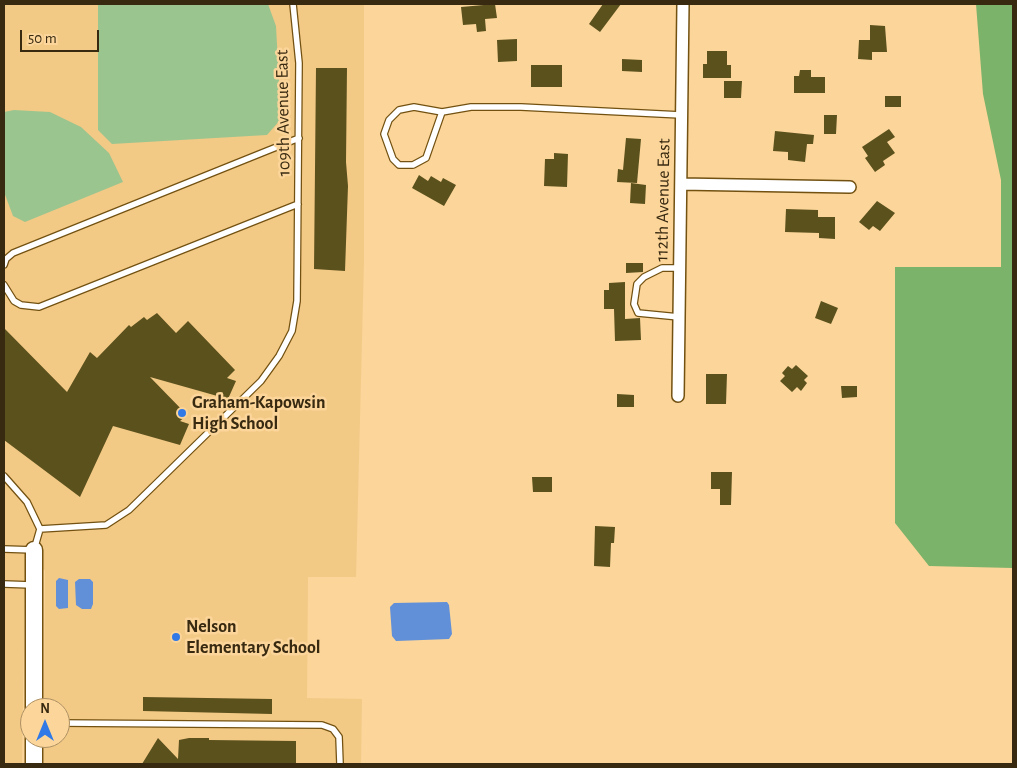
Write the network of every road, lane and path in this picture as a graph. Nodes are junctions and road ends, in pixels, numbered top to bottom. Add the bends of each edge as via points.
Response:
1 (293, 4) edge
2 (683, 4) edge
3 (442, 112) junction
4 (682, 116) junction
5 (300, 138) junction
6 (681, 184) junction
7 (850, 187) dead end
8 (298, 204) junction
9 (4, 265) edge
10 (679, 268) junction
11 (4, 285) edge
12 (679, 317) junction
13 (678, 396) dead end
14 (4, 476) edge
15 (40, 529) junction
16 (4, 549) edge
17 (34, 550) junction
18 (4, 584) edge
19 (34, 585) junction
20 (34, 698) edge
21 (70, 723) edge
22 (34, 748) edge
23 (34, 764) edge
24 (340, 764) edge

1 - 5 lane, 109th Avenue East via 299,63
2 - 4 street, 112th Avenue East
3 - 3 lane via 426,158 412,165 399,165 393,159 384,134 389,120 400,110 414,107
3 - 4 lane via 471,107 513,107
4 - 6 street, 112th Avenue East
5 - 8 lane, 109th Avenue East
5 - 9 lane via 13,253
6 - 7 street
6 - 10 street, 112th Avenue East
8 - 11 lane via 39,307 14,301
8 - 15 lane, 109th Avenue East via 297,301 292,331 261,381 129,510 106,525
10 - 12 street, 112th Avenue East
10 - 12 lane via 662,268 644,277 637,284 634,304 638,313
12 - 13 street, 112th Avenue East
14 - 15 lane via 27,502
15 - 17 lane
16 - 17 lane
17 - 19 street
18 - 19 lane
19 - 20 street
21 - 24 lane via 322,724 333,729 339,737
22 - 23 street

